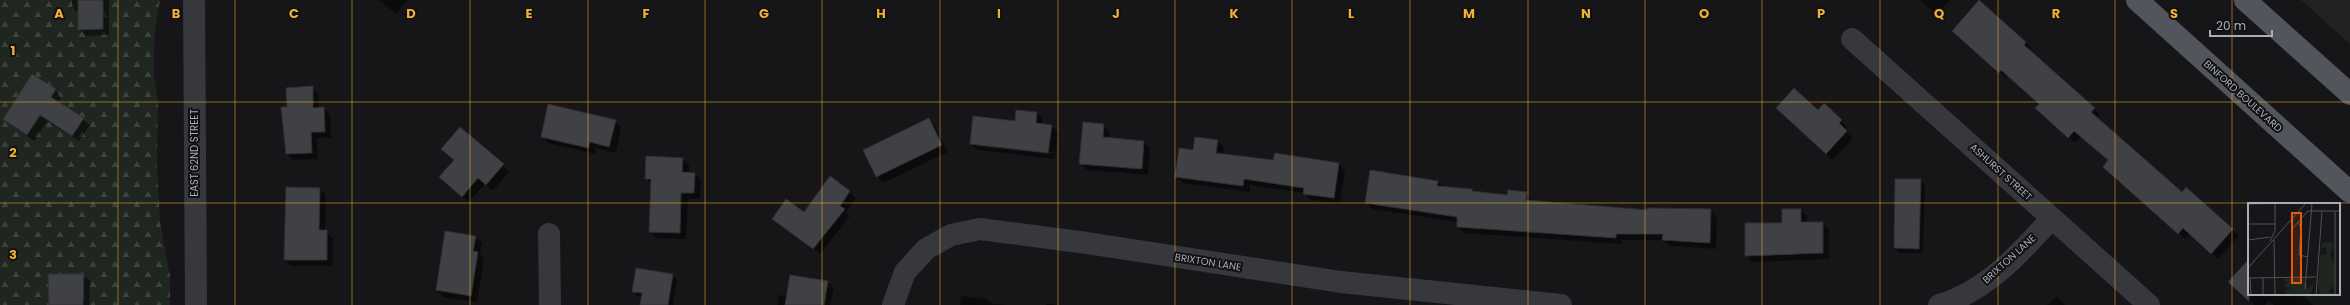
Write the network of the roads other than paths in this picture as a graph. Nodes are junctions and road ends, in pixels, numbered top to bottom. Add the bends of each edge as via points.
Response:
1 (194, 0) edge
2 (2137, 0) edge
3 (2244, 0) edge
4 (1852, 39) dead end
5 (2350, 94) edge
6 (2350, 192) edge
7 (2052, 218) junction
8 (549, 234) dead end
9 (196, 305) edge
10 (550, 305) edge
11 (893, 305) edge
12 (1561, 305) edge
13 (1939, 305) edge
14 (2149, 305) edge

1 - 9 street, EAST 62ND STREET
2 - 6 main road, BINFORD BOULEVARD
3 - 5 main road
4 - 7 street, ASHURST STREET
7 - 13 street, BRIXTON LANE via 1999,271 1976,288
7 - 14 street, ASHURST STREET
8 - 10 street
11 - 12 street, BRIXTON LANE via 901,280 922,253 950,235 980,229 1348,283

